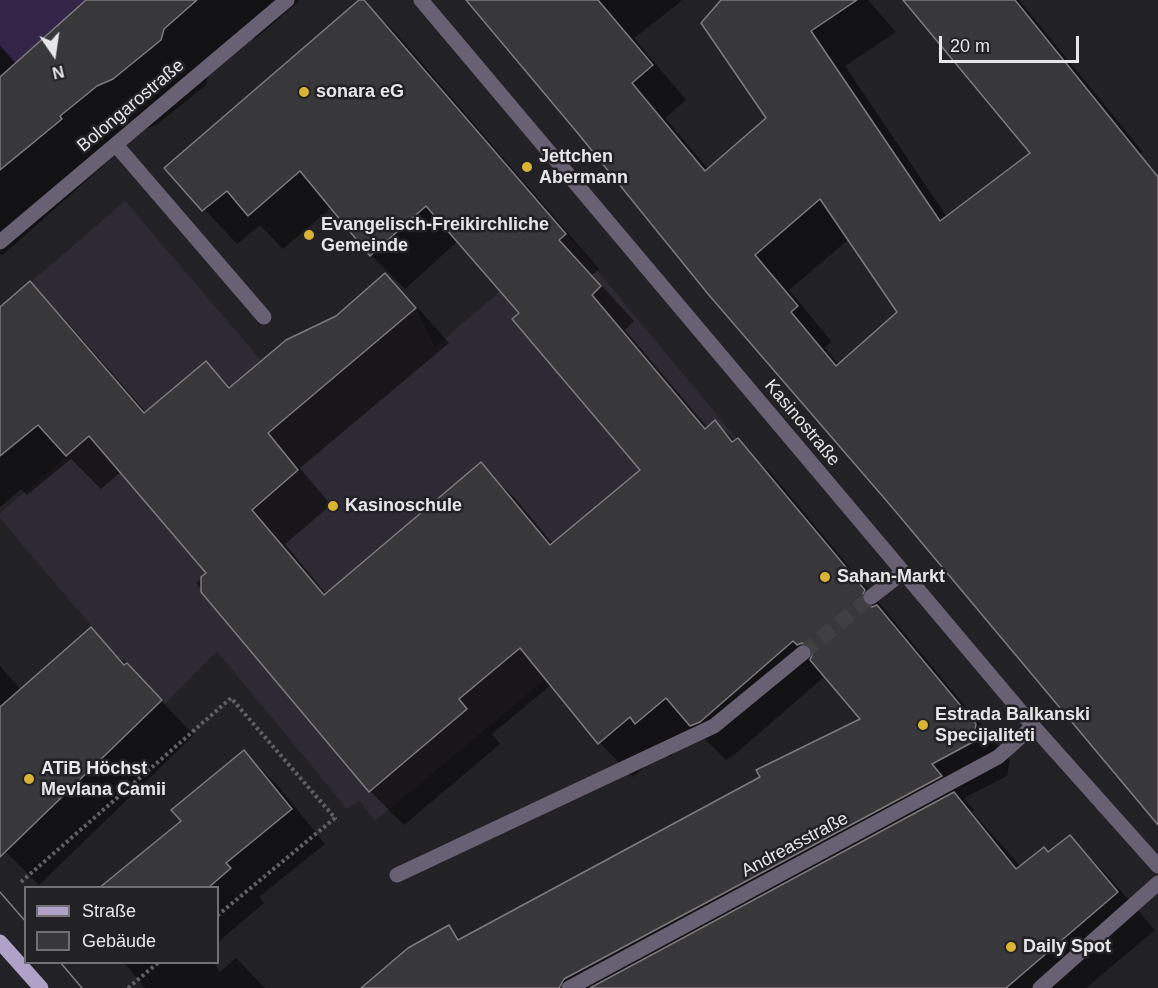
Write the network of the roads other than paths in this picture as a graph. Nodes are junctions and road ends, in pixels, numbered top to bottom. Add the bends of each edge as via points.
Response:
1 (287, 0) edge
2 (421, 0) edge
3 (116, 145) junction
4 (0, 242) edge
5 (264, 317) dead end
6 (902, 573) junction
7 (871, 597) tunnel mouth
8 (803, 653) tunnel mouth
9 (1033, 726) junction
10 (1158, 866) edge
11 (397, 875) dead end
12 (1158, 883) edge
13 (0, 942) edge
14 (41, 988) edge
15 (570, 988) edge
16 (1040, 988) edge

1 - 3 street, Bolongarostraße
2 - 6 street, Kasinostraße
3 - 4 street, Bolongarostraße
3 - 5 street
6 - 7 street
6 - 9 street, Kasinostraße
8 - 11 street via 714,726
9 - 10 street, Kasinostraße
9 - 15 street, Andreasstraße via 998,757
12 - 16 street
13 - 14 main road

